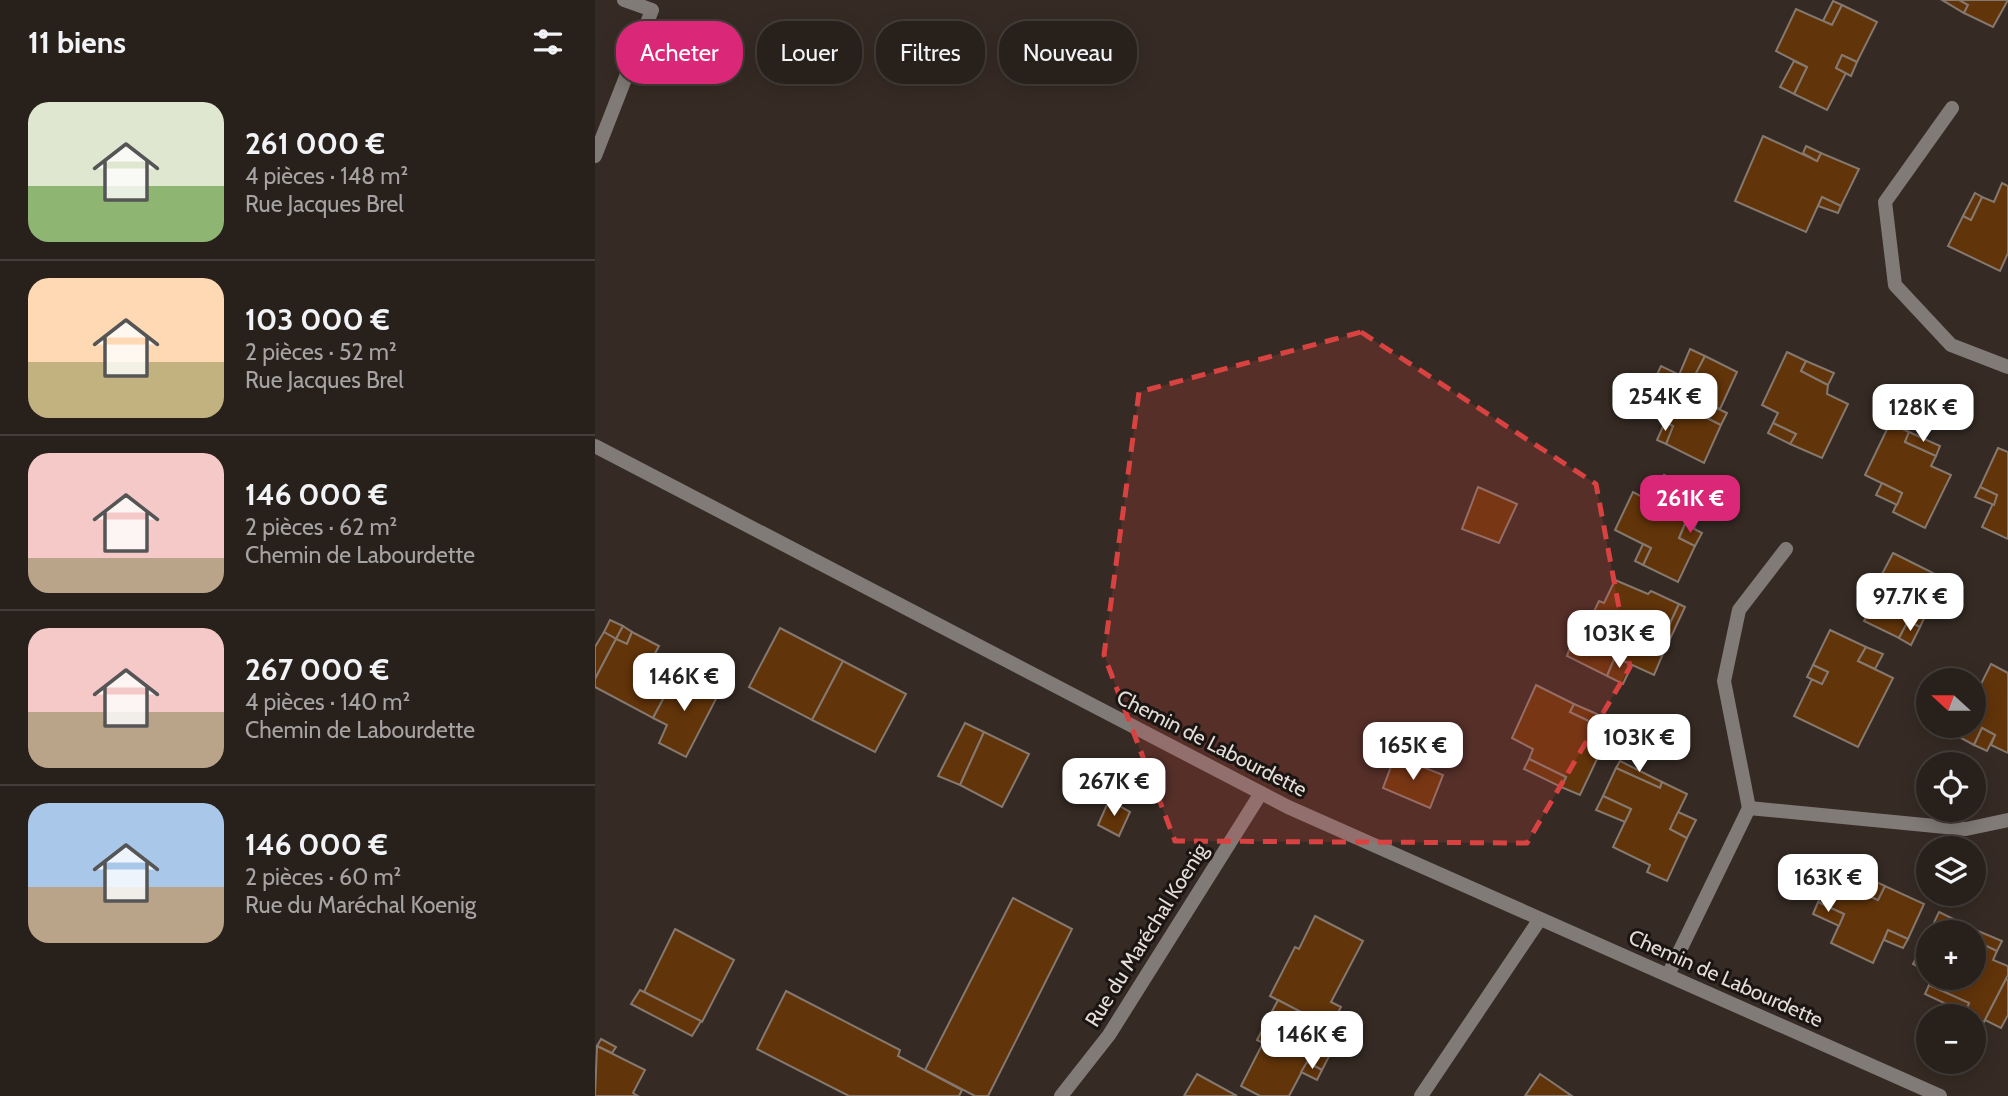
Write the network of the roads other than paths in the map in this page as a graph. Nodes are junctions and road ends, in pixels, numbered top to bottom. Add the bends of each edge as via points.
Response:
1 (624, 0) edge
2 (1952, 108) dead end
3 (595, 156) edge
4 (2008, 367) edge
5 (595, 446) edge
6 (1786, 549) dead end
7 (1261, 793) junction
8 (1749, 808) junction
9 (2008, 820) edge
10 (1540, 919) junction
11 (1668, 975) junction
12 (1061, 1096) edge
13 (1421, 1096) edge
14 (1940, 1096) edge

1 - 3 street via 652,10
2 - 4 street via 1885,202 1895,285 1951,345
5 - 7 street, Chemin de Labourdette
6 - 8 street via 1739,610 1724,681
7 - 10 street, Chemin de Labourdette
7 - 12 street, Rue du Maréchal Koenig via 1109,1035
8 - 9 street via 1966,829
8 - 11 street
10 - 11 street, Chemin de Labourdette
10 - 13 street
11 - 14 street, Chemin de Labourdette

